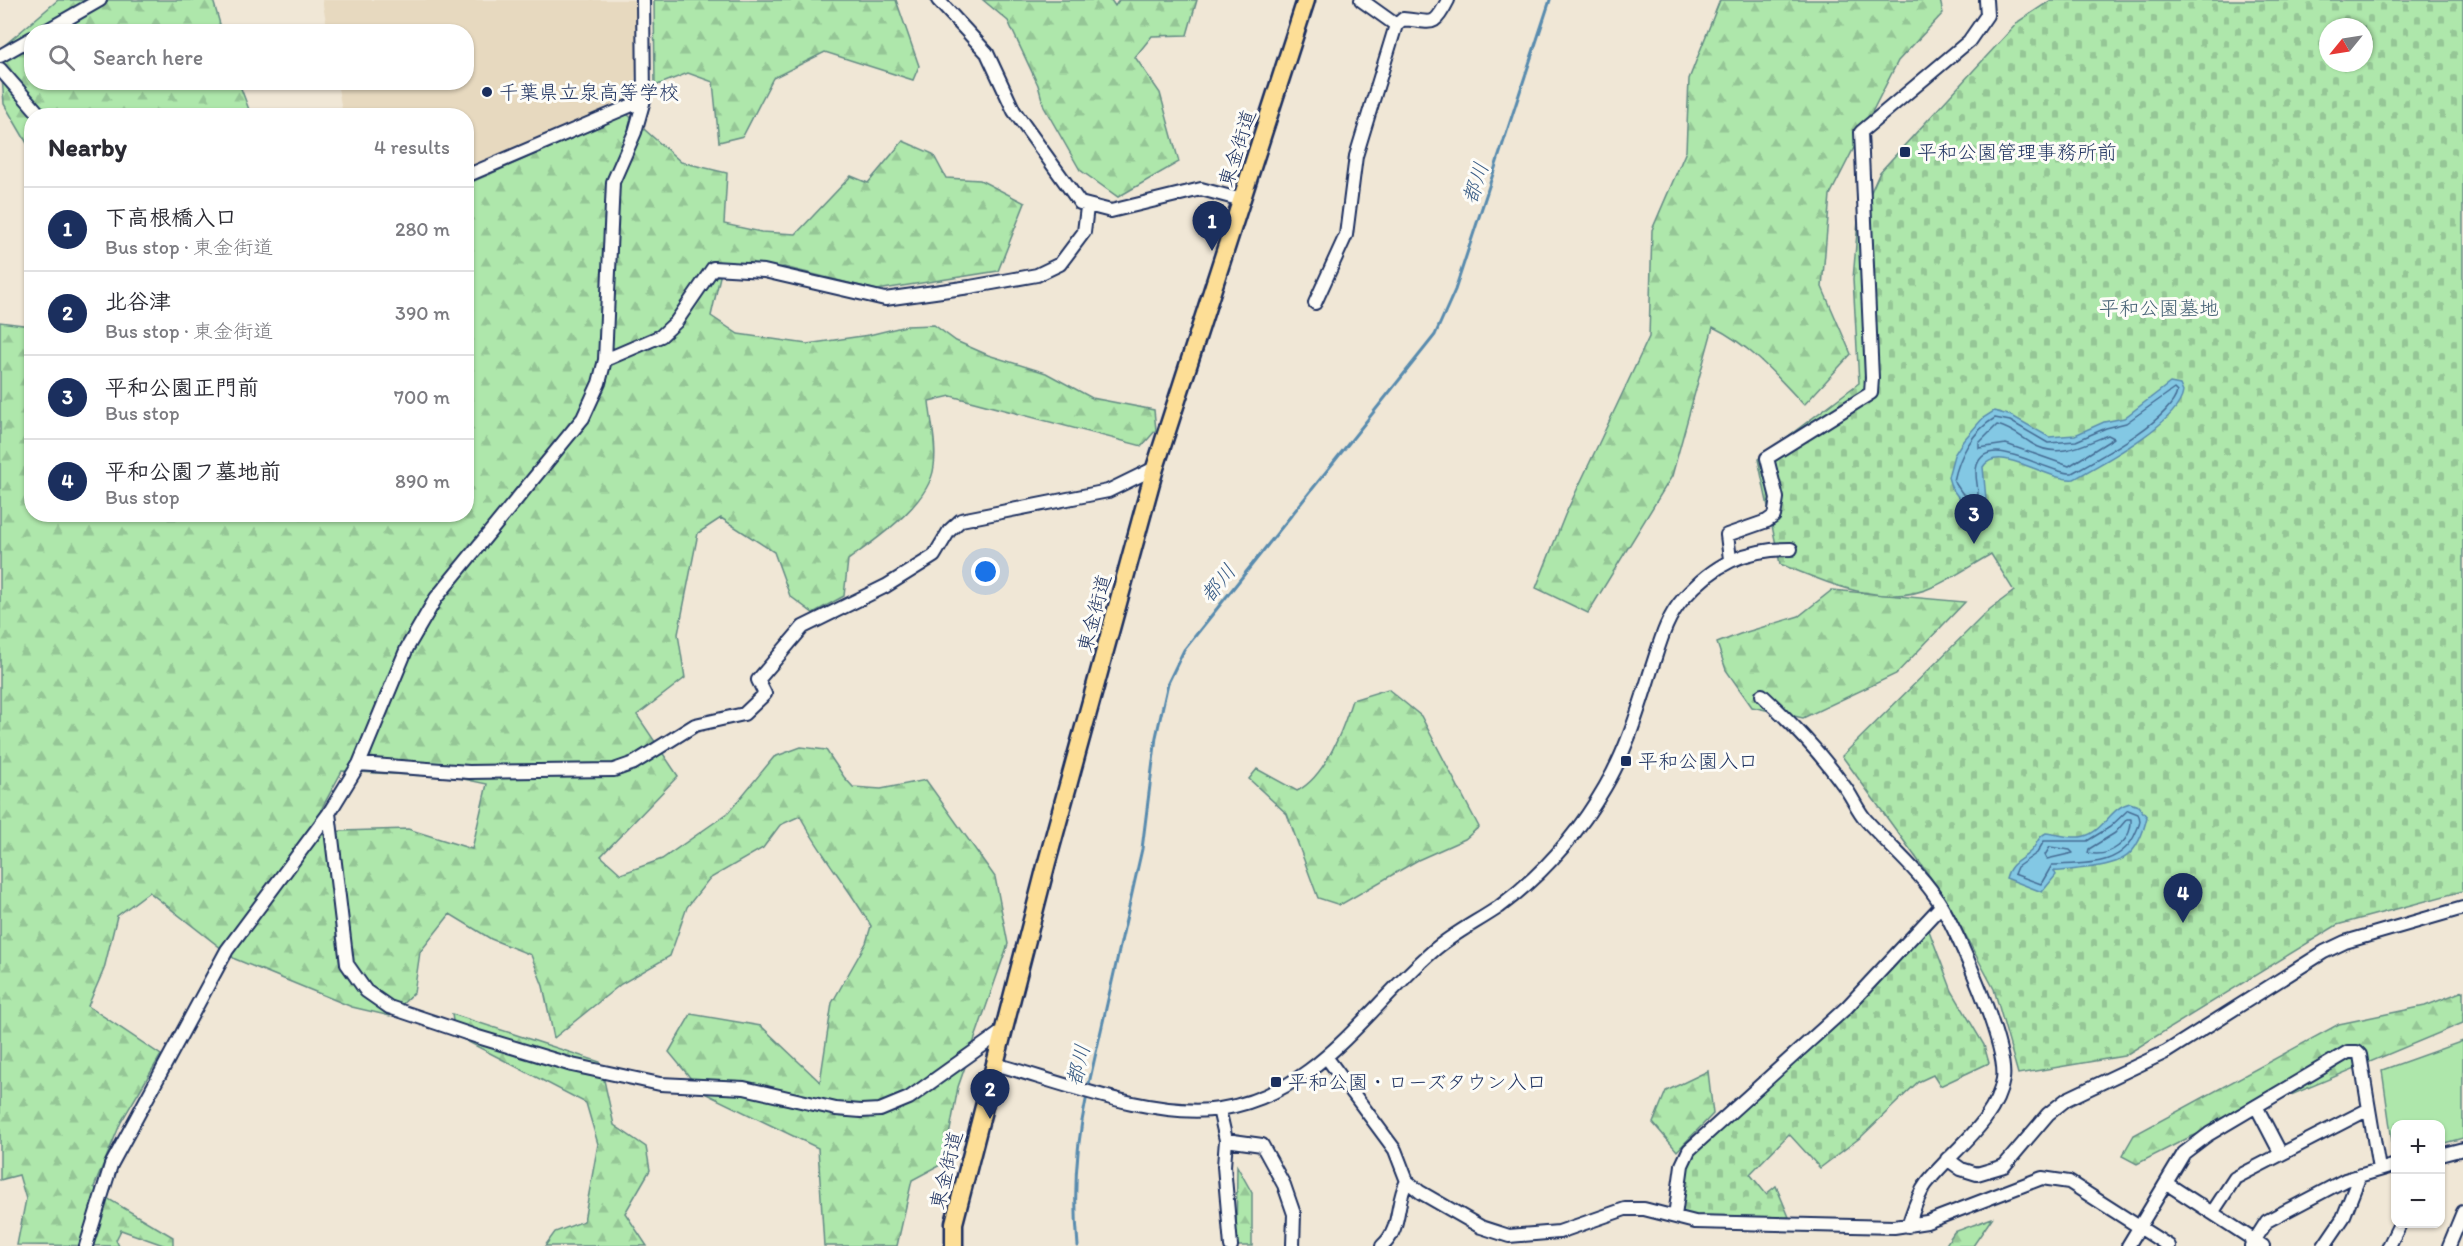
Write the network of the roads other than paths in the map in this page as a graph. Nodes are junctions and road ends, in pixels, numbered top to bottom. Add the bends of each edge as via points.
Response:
1 (99, 0) edge
2 (643, 0) edge
3 (938, 0) edge
4 (1306, 0) edge
5 (1361, 0) edge
6 (1448, 0) edge
7 (1986, 0) edge
8 (58, 24) edge
9 (1396, 25) junction
10 (24, 42) edge
11 (0, 56) edge
12 (0, 69) edge
13 (644, 100) junction
14 (34, 108) edge
15 (474, 173) edge
16 (1242, 200) junction
17 (1088, 207) junction
18 (1315, 303) dead end
19 (605, 360) junction
20 (1155, 468) junction
21 (1791, 549) dead end
22 (1730, 559) junction
23 (1762, 695) dead end
24 (359, 764) junction
25 (329, 813) junction
26 (1941, 906) junction
27 (2463, 908) edge
28 (1003, 1030) junction
29 (1327, 1058) junction
30 (995, 1064) junction
31 (2256, 1106) junction
32 (1219, 1109) junction
33 (2369, 1109) junction
34 (1226, 1140) junction
35 (2463, 1149) edge
36 (2281, 1154) junction
37 (2445, 1154) edge
38 (1947, 1159) junction
39 (2391, 1167) edge
40 (2379, 1169) junction
41 (2360, 1175) junction
42 (1407, 1181) junction
43 (2166, 1183) junction
44 (2463, 1212) edge
45 (2212, 1213) junction
46 (1675, 1216) junction
47 (1908, 1226) junction
48 (2140, 1227) junction
49 (2398, 1228) edge
50 (1507, 1241) edge
51 (2256, 1244) edge
52 (86, 1246) edge
53 (954, 1246) edge
54 (1231, 1246) edge
55 (1293, 1246) edge
56 (1382, 1246) edge
57 (2127, 1246) edge
58 (2169, 1246) edge
59 (2324, 1246) edge
60 (2389, 1246) edge
61 (2449, 1246) edge

1 - 8 street
2 - 13 street
3 - 17 street via 987,53 1026,130 1076,200
4 - 16 highway, 東金街道
5 - 9 street
6 - 9 street via 1437,20 1430,24 1403,19
7 - 22 street via 1987,15 1969,41 1861,132 1871,393 1767,458 1777,498 1774,516 1726,535
9 - 18 street via 1356,156 1346,235
10 - 11 street
12 - 14 street
13 - 15 street
13 - 19 street via 612,192
16 - 17 street via 1202,189 1111,211
16 - 20 highway, 東金街道
17 - 19 street via 1084,232 1060,264 1037,275 970,287 885,299 764,271 712,268 676,322 661,336
19 - 24 street via 583,418 436,598 418,627
20 - 24 street via 1108,491 961,520 934,556 886,586 803,627 758,680 765,694 744,714 695,725 634,763 614,770 556,772 469,772
20 - 28 highway, 東金街道
21 - 22 street via 1772,549
22 - 29 street via 1681,600 1666,623 1622,754 1591,811 1568,842 1500,906 1414,967
23 - 26 street via 1818,752 1865,818 1901,855
24 - 25 street
25 - 28 street via 347,964 366,991 389,1007 478,1037 572,1065 660,1084 744,1088 861,1111 880,1110 909,1098
25 - 52 street via 226,950 111,1166
26 - 38 street via 1992,1022 2003,1078 1989,1114
26 - 46 street via 1826,1028 1689,1149 1682,1165
27 - 38 street via 2345,942 2324,952 2166,1052 2067,1099 2048,1114 2004,1166 1977,1174
28 - 30 highway, 東金街道
29 - 32 street via 1280,1090
29 - 42 street via 1395,1150
30 - 32 street via 1157,1108
30 - 53 highway, 東金街道 via 954,1223
31 - 33 street via 2353,1051 2360,1055
31 - 36 street
31 - 43 street via 2184,1153
32 - 34 street
33 - 36 street
33 - 40 street
34 - 54 street via 1224,1166
34 - 55 street via 1262,1145 1284,1185 1294,1214
35 - 37 street
36 - 45 street via 2235,1178
38 - 47 street via 1924,1186
39 - 40 street
40 - 41 street
41 - 51 street via 2267,1221
41 - 59 street via 2343,1218
42 - 50 street
42 - 56 street via 1399,1195 1397,1225
43 - 45 street
43 - 48 street
44 - 61 street
45 - 51 street
46 - 47 street via 1710,1222
46 - 50 street via 1625,1209 1559,1232
47 - 48 street via 2042,1178 2069,1182
48 - 57 street
48 - 58 street
49 - 60 street

